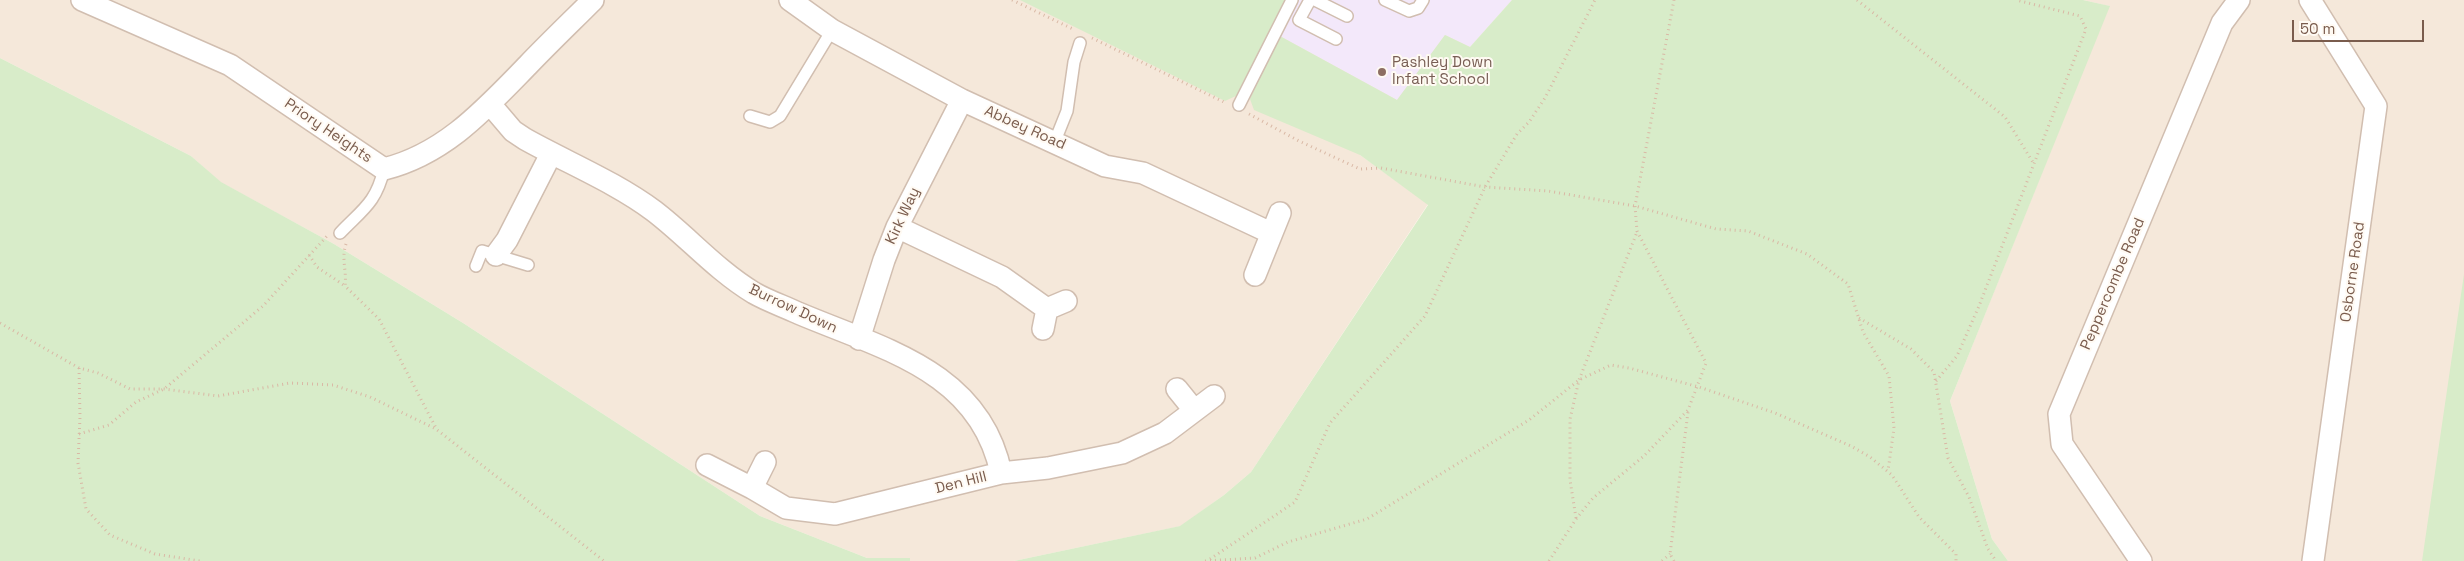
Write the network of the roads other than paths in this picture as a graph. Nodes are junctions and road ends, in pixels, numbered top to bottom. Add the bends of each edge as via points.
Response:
1 (82, 0) edge
2 (593, 0) edge
3 (790, 0) edge
4 (1292, 0) edge
5 (1310, 0) edge
6 (1315, 0) edge
7 (1385, 0) edge
8 (1423, 0) edge
9 (2239, 0) edge
10 (2310, 0) edge
11 (110, 6) edge
12 (1347, 16) dead end
13 (832, 30) junction
14 (1336, 39) dead end
15 (1080, 43) dead end
16 (962, 100) junction
17 (490, 104) junction
18 (1239, 105) road end
19 (750, 116) dead end
20 (1055, 141) junction
21 (551, 154) junction
22 (384, 168) junction
23 (1280, 213) dead end
24 (898, 227) junction
25 (340, 233) road end
26 (1271, 233) junction
27 (496, 255) junction
28 (528, 265) dead end
29 (476, 266) dead end
30 (1255, 275) dead end
31 (1052, 313) dead end
32 (859, 338) junction
33 (1177, 389) dead end
34 (1214, 396) dead end
35 (1194, 410) junction
36 (765, 462) dead end
37 (707, 466) dead end
38 (1001, 473) junction
39 (752, 488) junction
40 (2141, 561) edge
41 (2313, 561) edge

1 - 11 street, Priory Heights
2 - 17 street, Priory Heights
3 - 13 street, Abbey Road
4 - 18 lane
5 - 14 lane via 1299,20
6 - 12 lane
7 - 8 lane via 1410,11 1418,8
9 - 40 street, Peppercombe Road via 2222,23 2059,414 2062,444
10 - 41 street, Osborne Road via 2376,106
11 - 22 street, Priory Heights via 230,65
13 - 16 street, Abbey Road
13 - 19 lane via 780,116 770,122
15 - 20 lane via 1067,111
16 - 20 street, Abbey Road
16 - 24 street, Kirk Way
17 - 21 street, Burrow Down via 513,131
17 - 22 street, Priory Heights via 454,136 403,164
20 - 26 street, Abbey Road via 1105,166 1144,173
21 - 27 street via 508,240
21 - 32 street, Burrow Down via 654,211 714,264 755,293
22 - 25 lane via 380,187 371,202
23 - 26 street
24 - 31 street via 1002,277
24 - 32 street, Kirk Way
26 - 30 street
27 - 28 lane
27 - 29 lane via 482,251
32 - 38 street, Burrow Down via 914,362 948,384 971,406 987,430 997,451
33 - 35 street
34 - 35 street, Den Hill
35 - 38 street, Den Hill via 1165,433 1122,453 1048,468
36 - 39 street
37 - 39 street, Den Hill
38 - 39 street, Den Hill via 835,514 786,508

